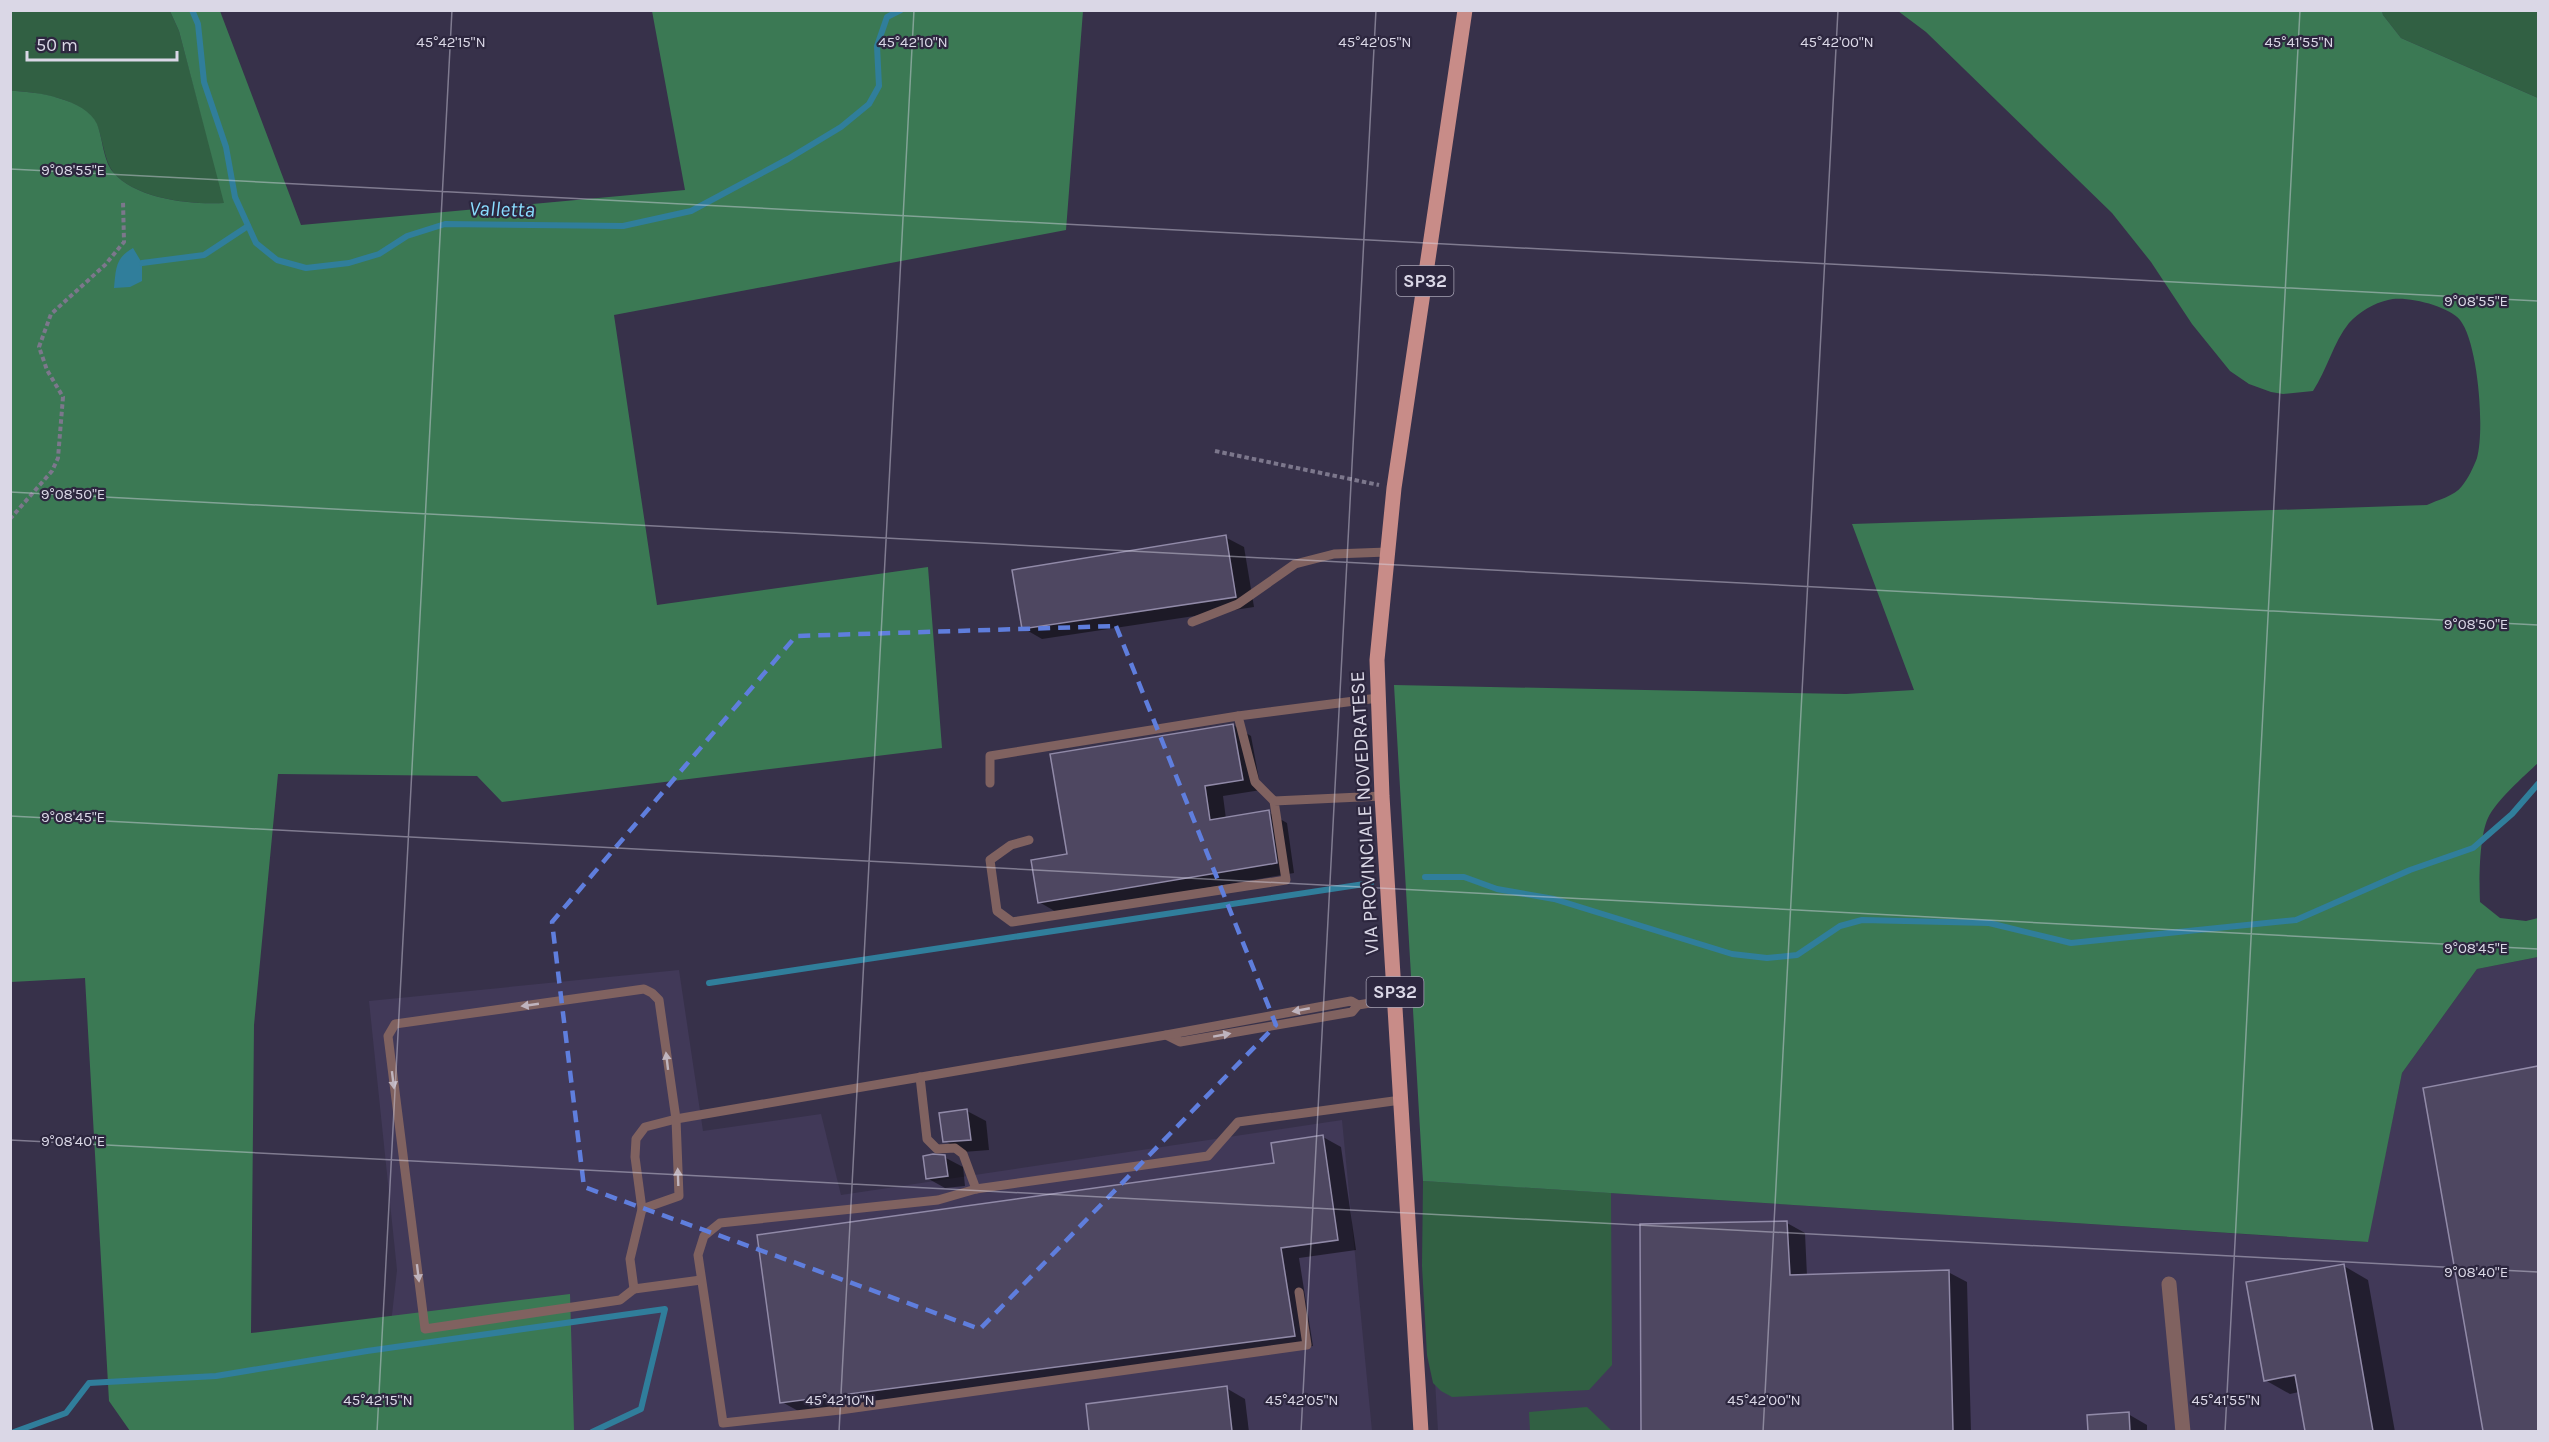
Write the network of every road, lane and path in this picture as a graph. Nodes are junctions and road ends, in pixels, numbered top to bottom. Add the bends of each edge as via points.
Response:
1 (1466, 10) edge
2 (123, 201) dead end
3 (1215, 450) dead end
4 (1394, 488) junction
5 (10, 519) edge
6 (1387, 552) junction
7 (1192, 622) dead end
8 (1378, 698) junction
9 (1238, 716) junction
10 (990, 783) dead end
11 (1382, 796) junction
12 (1274, 801) junction
13 (1029, 840) dead end
14 (1395, 999) junction
15 (920, 1077) junction
16 (1401, 1100) junction
17 (676, 1119) junction
18 (976, 1189) junction
19 (642, 1209) junction
20 (701, 1280) junction
21 (2169, 1284) dead end
22 (634, 1289) junction
23 (1299, 1292) dead end
24 (1421, 1431) edge
25 (2183, 1431) edge

1 - 4 main road, SP32
2 - 5 path via 124,242 105,265 51,314 39,347 63,397 58,458 52,471
3 - 4 path
4 - 6 main road, SP32
6 - 7 lane via 1334,554 1295,564 1238,604
6 - 8 main road, VIA PROVINCIALE NOVEDRATESE / SP32 via 1377,660
8 - 9 lane
8 - 11 main road, VIA PROVINCIALE NOVEDRATESE / SP32
9 - 10 lane via 990,756
9 - 12 lane via 1255,782
11 - 12 lane
11 - 14 main road, VIA PROVINCIALE NOVEDRATESE / SP32
12 - 13 lane via 1286,880 1012,922 997,910 990,860 1011,845
14 - 15 lane via 1358,1005 1351,1001
14 - 16 main road, VIA PROVINCIALE NOVEDRATESE / SP32
15 - 17 lane
15 - 18 lane via 927,1139 937,1149 955,1148 963,1154
16 - 18 lane via 1238,1122 1208,1156
16 - 24 main road, VIA PROVINCIALE NOVEDRATESE / SP32
19 -> 17 lane via 679,1196
17 - 19 lane via 645,1127 636,1139
17 -> 22 lane via 659,1000 644,989 395,1024 388,1036 425,1329 620,1300
18 - 20 lane via 938,1200 720,1223 704,1236 698,1255
19 - 22 lane via 630,1259
20 - 22 lane
20 - 23 lane via 723,1423 1307,1345
21 - 25 street

